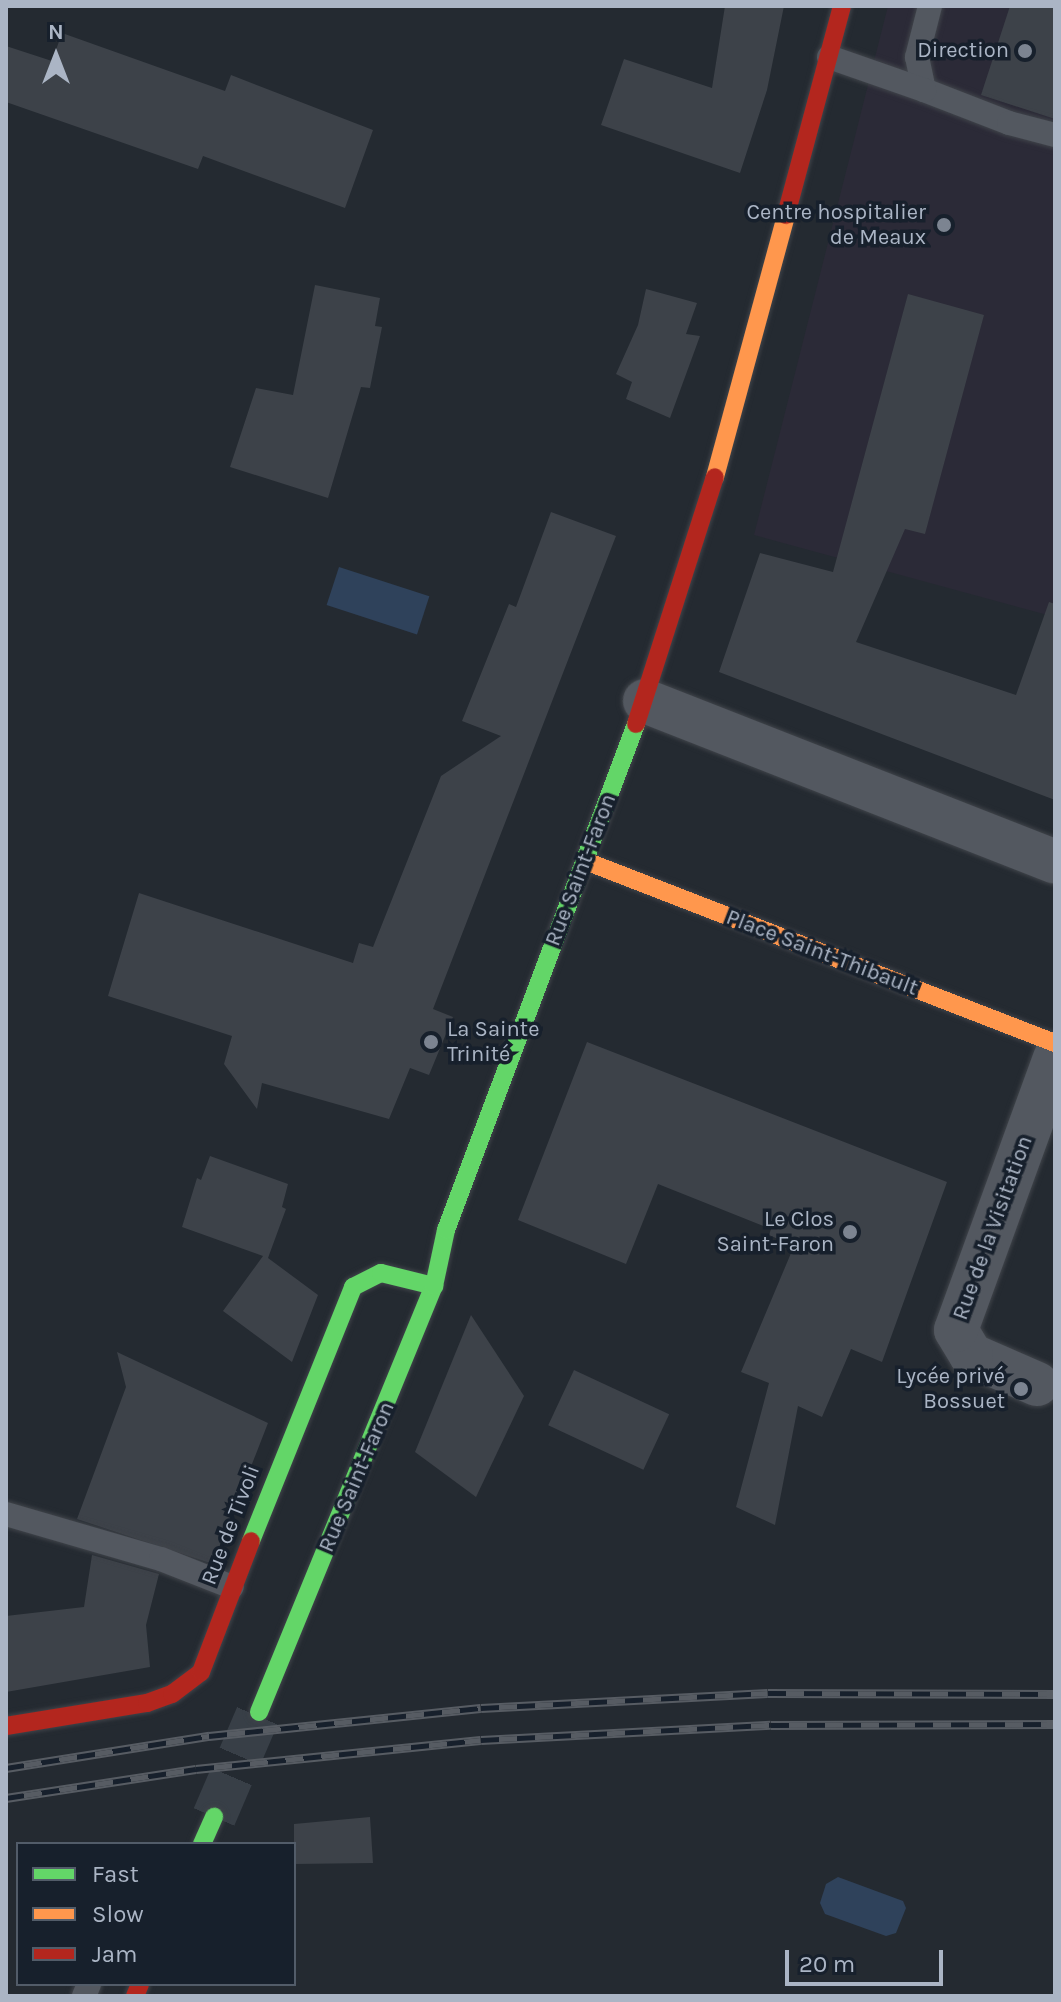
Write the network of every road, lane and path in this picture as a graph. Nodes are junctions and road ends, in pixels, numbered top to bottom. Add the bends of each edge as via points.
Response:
1 (842, 6) edge
2 (930, 6) edge
3 (829, 57) junction
4 (924, 90) junction
5 (1055, 135) edge
6 (645, 701) junction
7 (588, 862) junction
8 (1055, 862) edge
9 (1055, 1043) edge
10 (1055, 1058) edge
11 (434, 1286) junction
12 (1046, 1388) edge
13 (6, 1514) edge
14 (232, 1587) junction
15 (259, 1712) tunnel mouth
16 (6, 1726) edge
17 (214, 1817) tunnel mouth
18 (203, 1842) edge

1 - 3 street, Rue Saint-Faron
2 - 4 lane via 917,57
3 - 4 lane
3 - 6 street, Rue Saint-Faron via 708,501
4 - 5 lane
6 - 7 street, Rue Saint-Faron
6 - 8 street
7 - 9 street, Place Saint-Thibault
7 - 11 street, Rue Saint-Faron via 456,1202
10 - 12 street, Rue de la Visitation via 956,1330 971,1355
11 - 14 street, Rue de Tivoli via 381,1273 353,1287
11 - 15 street, Rue Saint-Faron
13 - 14 lane via 161,1559
14 - 16 street, Rue de Tivoli via 201,1672 172,1694
17 - 18 street

